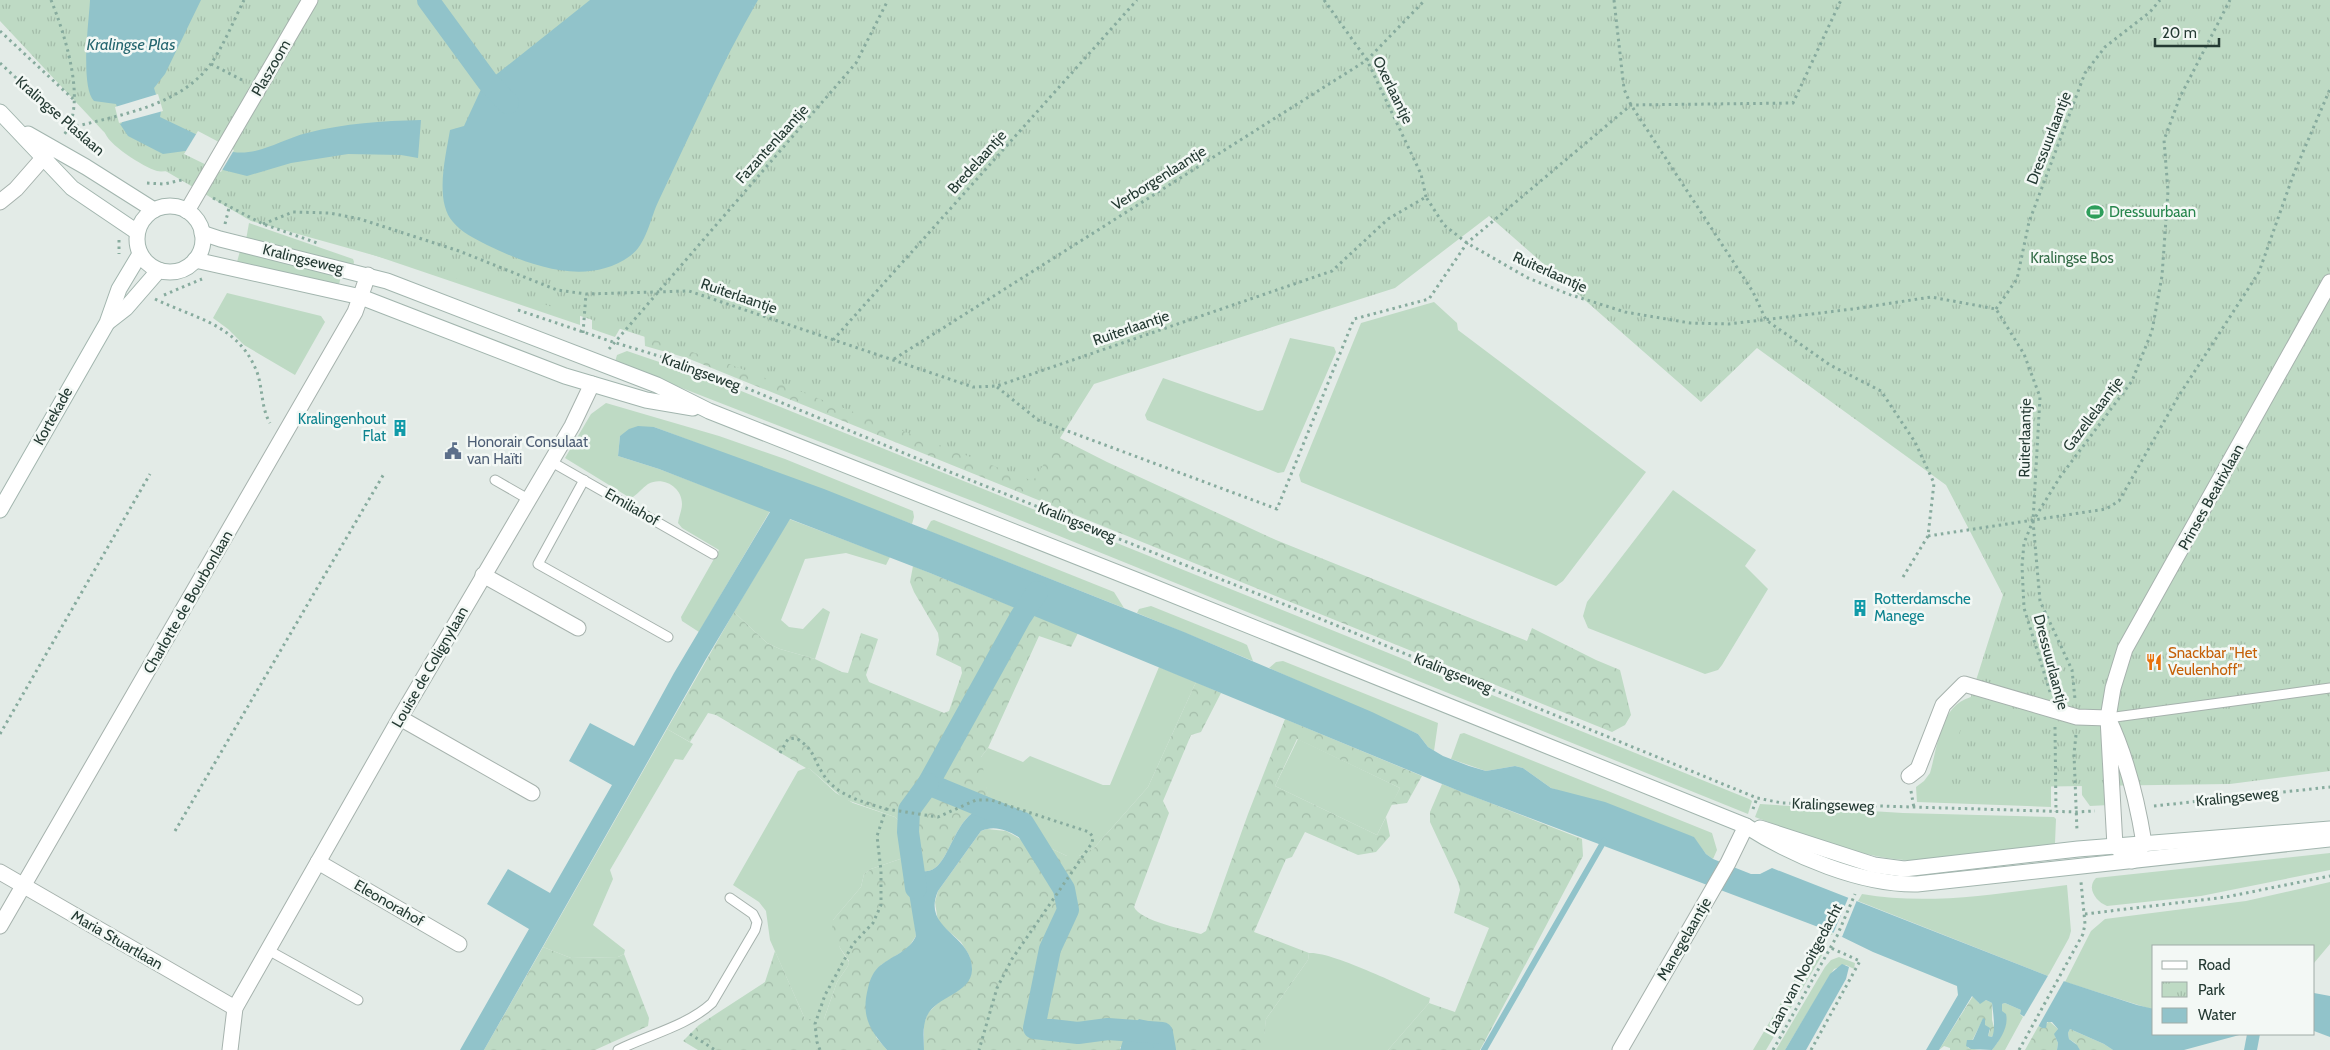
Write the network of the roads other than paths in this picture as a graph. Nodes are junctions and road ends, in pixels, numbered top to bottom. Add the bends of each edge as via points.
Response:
1 (310, 0) edge
2 (0, 112) edge
3 (48, 153) junction
4 (0, 202) edge
5 (154, 210) junction
6 (187, 211) junction
7 (137, 232) junction
8 (202, 232) junction
9 (140, 254) junction
10 (196, 260) junction
11 (159, 270) junction
12 (368, 275) junction
13 (2330, 282) edge
14 (361, 298) junction
15 (107, 323) junction
16 (600, 363) junction
17 (592, 384) junction
18 (709, 411) junction
19 (550, 461) junction
20 (495, 480) dead end
21 (584, 480) junction
22 (528, 499) junction
23 (0, 510) edge
24 (713, 554) dead end
25 (483, 575) junction
26 (578, 628) dead end
27 (668, 637) dead end
28 (2330, 688) edge
29 (400, 718) junction
30 (2108, 718) junction
31 (1909, 776) dead end
32 (532, 793) dead end
33 (1746, 826) junction
34 (2330, 829) edge
35 (2330, 839) edge
36 (2144, 843) junction
37 (2115, 846) junction
38 (2132, 861) junction
39 (318, 862) junction
40 (0, 872) edge
41 (24, 886) junction
42 (730, 898) dead end
43 (0, 926) edge
44 (459, 944) dead end
45 (268, 950) junction
46 (358, 1000) dead end
47 (234, 1008) junction
48 (230, 1050) edge
49 (618, 1050) edge
50 (1620, 1050) edge

1 - 6 street, Plaszoom
2 - 3 street, Kralingse Plaslaan
3 - 4 street
3 - 5 street, Kralingse Plaslaan
3 - 7 street, Kralingse Plaslaan via 72,188
5 - 6 street via 171,206
5 - 7 street
6 - 8 street
7 - 9 street
8 - 10 street via 203,242
8 - 12 street, Kralingseweg
9 - 11 street
9 - 15 street, Kortekade via 119,289
10 - 11 street via 179,271
10 - 14 street, Kralingseweg
11 - 15 street, Kortekade via 126,308
12 - 14 street, Charlotte de Bourbonlaan
12 - 16 street, Kralingseweg
13 - 30 street, Prinses Beatrixlaan via 2125,650
14 - 17 street, Kralingseweg
14 - 41 street, Charlotte de Bourbonlaan
15 - 23 street, Kortekade
16 - 17 street, Louise de Colignylaan
16 - 18 street, Kralingseweg via 657,385
17 - 18 street, Kralingseweg via 646,400
17 - 19 street, Louise de Colignylaan via 572,426
18 - 33 street, Kralingseweg
19 - 21 lane, Emiliahof
19 - 22 street, Louise de Colignylaan
20 - 22 lane
21 - 24 lane, Emiliahof
21 - 27 lane via 538,564
22 - 25 street, Louise de Colignylaan
25 - 26 street
25 - 29 street, Louise de Colignylaan
28 - 30 lane
29 - 32 street
29 - 39 street, Louise de Colignylaan
30 - 31 street via 2077,716 1964,684 1943,705 1918,769
30 - 36 street via 2123,750
30 - 37 street, Prinses Beatrixlaan
33 - 37 street, Kralingseweg via 1895,869
33 - 38 street, Kralingseweg via 1776,845 1858,876 1891,884
33 - 50 street, Manegelaantje via 1728,864
34 - 36 street, Kralingseweg
35 - 38 street, Kralingseweg
36 - 37 street, Kralingseweg
36 - 38 street
37 - 38 street
39 - 44 street, Eleonorahof
39 - 45 street, Louise de Colignylaan
40 - 41 street, Maria Stuartlaan
41 - 43 street, Charlotte de Bourbonlaan
41 - 47 street, Maria Stuartlaan
42 - 49 lane via 756,916 755,930 712,1003 676,1024
45 - 46 lane
45 - 47 street, Louise de Colignylaan
47 - 48 street, Louise de Colignylaan

